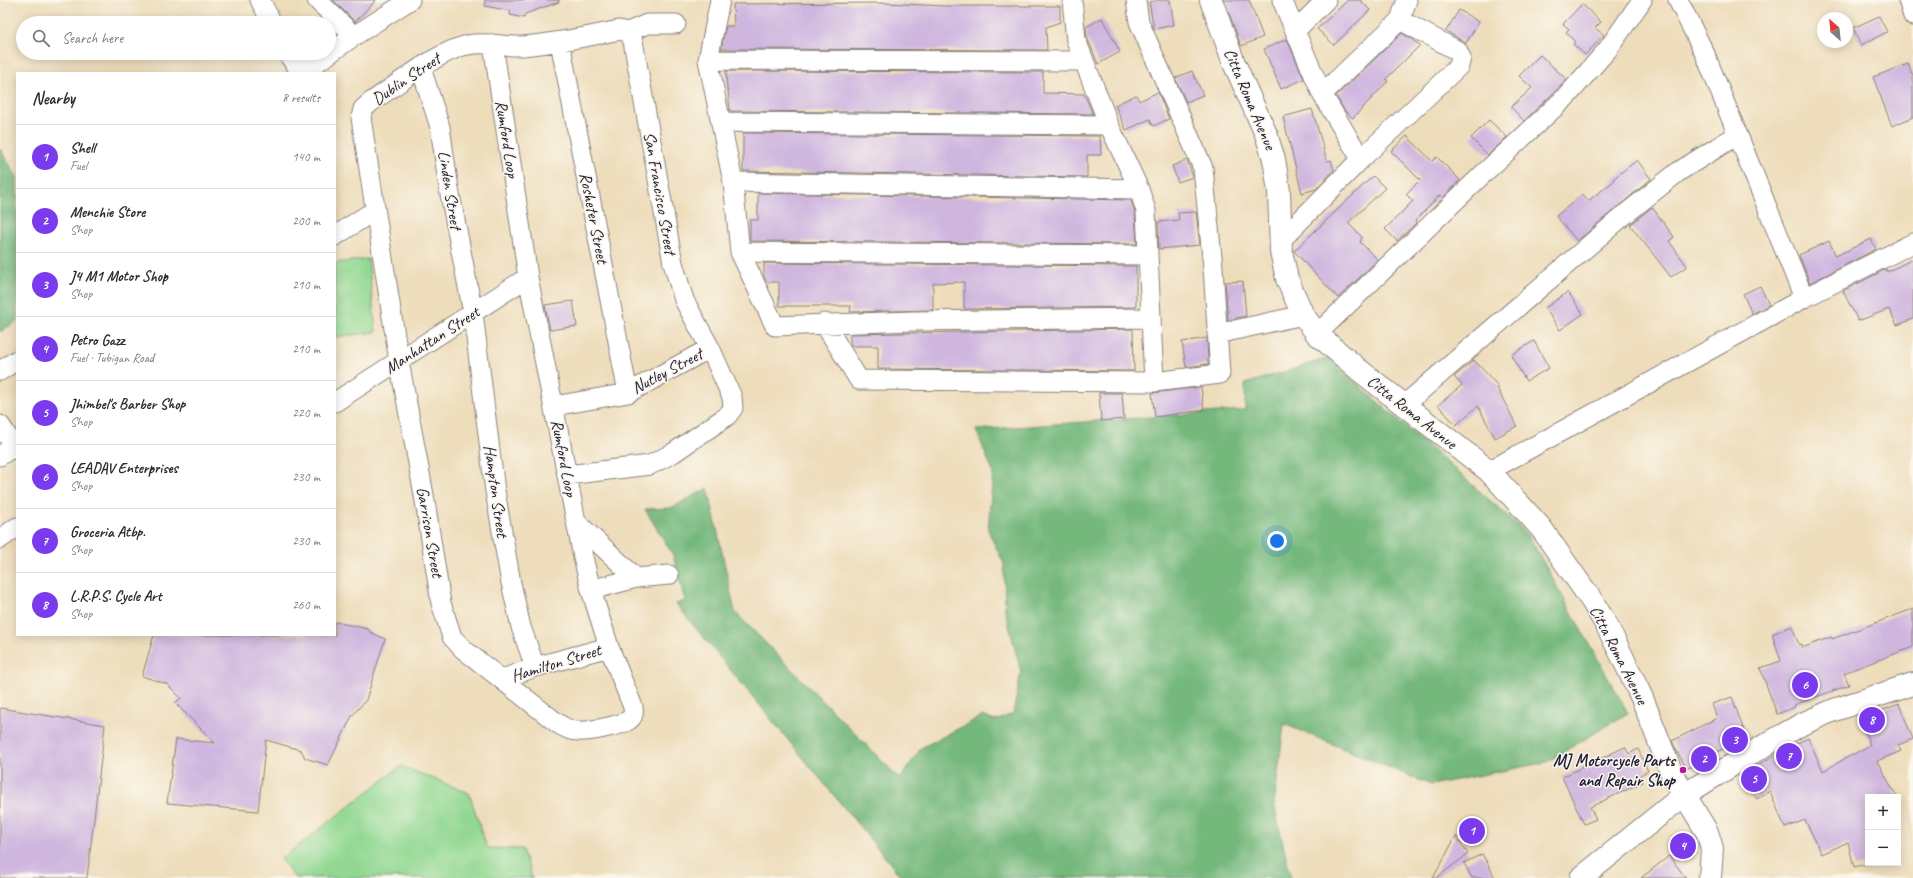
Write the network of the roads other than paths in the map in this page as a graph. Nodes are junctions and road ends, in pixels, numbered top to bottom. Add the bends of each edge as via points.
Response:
1 (260, 0) edge
2 (317, 0) edge
3 (410, 0) edge
4 (720, 0) edge
5 (1072, 0) edge
6 (1136, 0) edge
7 (1211, 0) edge
8 (1282, 0) edge
9 (1326, 0) edge
10 (1407, 0) edge
11 (1642, 0) edge
12 (1678, 0) edge
13 (1908, 0) edge
14 (268, 16) edge
15 (333, 16) edge
16 (1913, 16) edge
17 (336, 18) edge
18 (1400, 20) junction
19 (676, 24) dead end
20 (1295, 31) junction
21 (628, 32) junction
22 (354, 36) junction
23 (560, 42) junction
24 (493, 44) junction
25 (336, 49) edge
26 (292, 60) edge
27 (321, 60) edge
28 (708, 60) junction
29 (1084, 60) junction
30 (421, 68) junction
31 (1322, 94) junction
32 (721, 122) junction
33 (1108, 125) junction
34 (1737, 135) junction
35 (1361, 159) junction
36 (733, 182) junction
37 (1139, 189) junction
38 (375, 210) junction
39 (336, 235) edge
40 (1280, 241) junction
41 (1913, 243) edge
42 (740, 252) junction
43 (1147, 255) junction
44 (528, 277) junction
45 (1804, 298) junction
46 (472, 313) junction
47 (1304, 316) junction
48 (1150, 318) junction
49 (824, 323) junction
50 (1217, 334) junction
51 (1317, 334) junction
52 (710, 348) junction
53 (16, 361) edge
54 (398, 361) junction
55 (0, 371) edge
56 (1154, 382) junction
57 (628, 393) junction
58 (336, 400) edge
59 (554, 406) junction
60 (1403, 406) junction
61 (0, 425) edge
62 (10, 451) edge
63 (1489, 471) junction
64 (567, 475) junction
65 (576, 522) junction
66 (16, 528) edge
67 (0, 538) edge
68 (669, 575) dead end
69 (636, 578) junction
70 (591, 590) junction
71 (609, 647) junction
72 (535, 667) junction
73 (503, 679) junction
74 (1913, 684) edge
75 (1684, 795) junction
76 (1581, 878) edge
77 (1710, 878) edge

1 - 14 street
2 - 15 street
3 - 22 street
4 - 28 street
5 - 29 street via 1076,40
6 - 50 street via 1139,22 1203,168
7 - 40 street, Citta Roma Avenue via 1234,63 1264,128 1274,159 1279,191
8 - 20 street
9 - 20 street
10 - 18 street
11 - 51 street via 1608,49 1567,96
12 - 34 street via 1705,54
13 - 16 street
17 - 22 street
18 - 31 street
18 - 35 street via 1458,51 1461,58 1459,66
19 - 21 street, Dublin Street via 647,24
20 - 31 street
21 - 23 street, Dublin Street via 619,30
21 - 52 street, San Francisco Street via 633,41 673,263 684,300
22 - 25 street
23 - 24 street, Dublin Street via 521,46
23 - 57 street, Rosheter Street
24 - 30 street, Dublin Street via 468,44 449,51
24 - 44 street, Rumford Loop
26 - 27 street via 298,68 308,69
28 - 29 street
28 - 32 street
29 - 33 street
30 - 38 street, Dublin Street via 363,109 361,118
30 - 46 street, Linden Street via 440,127
31 - 35 street
32 - 33 street
32 - 36 street
33 - 37 street
34 - 45 street
34 - 60 street via 1678,172 1623,216
35 - 40 street
36 - 37 street
36 - 42 street
37 - 43 street via 1146,211
38 - 39 street
38 - 54 street, Dublin Street
40 - 47 street, Citta Roma Avenue via 1287,279
41 - 45 street
42 - 43 street
42 - 49 street via 776,326
43 - 48 street
44 - 46 street, Manhattan Street
44 - 59 street, Rumford Loop
45 - 63 street
46 - 54 street, Manhattan Street
46 - 72 street, Hampton Street via 495,491 511,583 521,627
47 - 50 street
47 - 51 street, Citta Roma Avenue
48 - 49 street
48 - 56 street
49 - 56 street via 859,380
50 - 56 street via 1220,374
51 - 60 street, Citta Roma Avenue
52 - 57 street, Nutley Street
52 - 64 street, San Francisco Street via 732,397 733,408 727,416 673,454 650,465
53 - 55 street
54 - 58 street, Manhattan Street
54 - 73 street, Garrison Street via 441,602 452,637 463,649
57 - 59 street, Nutley Street
59 - 64 street, Rumford Loop
60 - 63 street, Citta Roma Avenue
61 - 62 street
63 - 75 street, Citta Roma Avenue via 1541,528 1606,624 1642,698 1672,774
64 - 65 street, Rumford Loop
65 - 69 street
65 - 70 street, Rumford Loop
66 - 67 street
68 - 69 street
69 - 70 street
70 - 71 street, Rumford Loop
71 - 72 street, Hamilton Street
71 - 73 street, Rumford Loop via 634,714 630,720 620,724 577,732 566,729
72 - 73 street, Hamilton Street
74 - 75 street via 1856,702 1802,724
75 - 76 street
75 - 77 street, Citta Roma Avenue via 1704,827 1710,843

